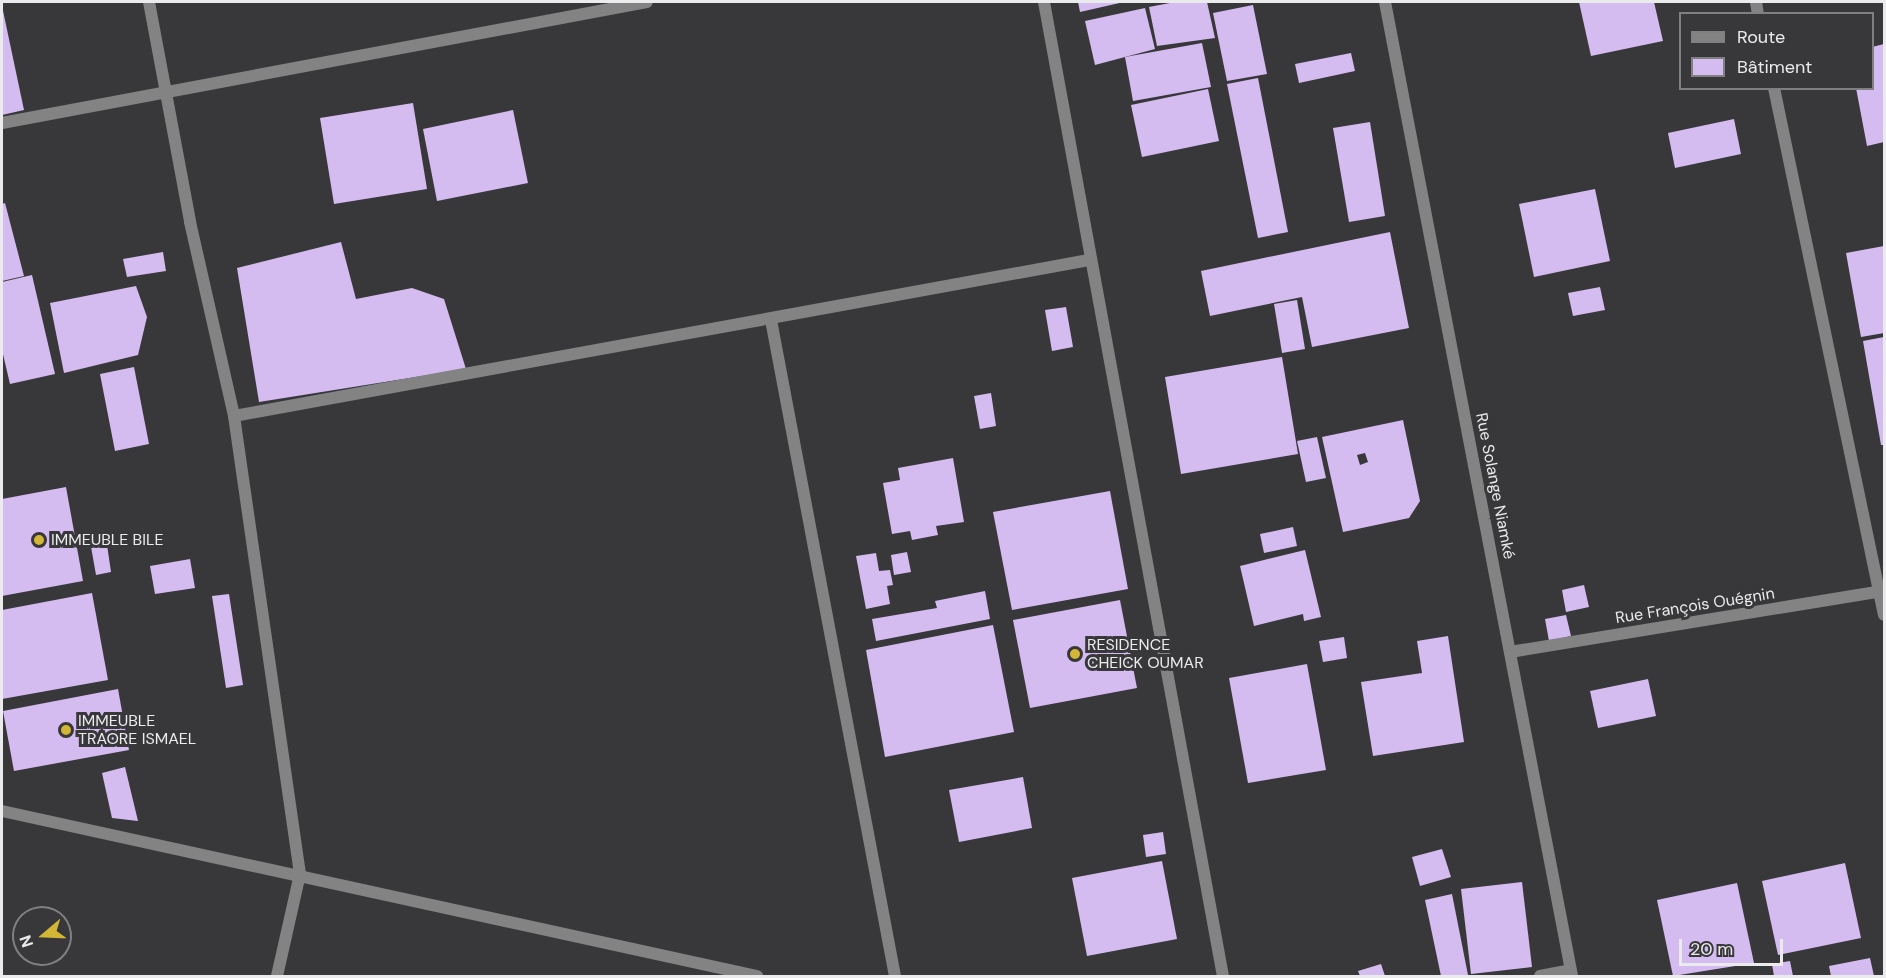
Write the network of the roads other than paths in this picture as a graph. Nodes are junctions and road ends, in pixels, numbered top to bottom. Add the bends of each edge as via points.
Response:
1 (149, 2) edge
2 (647, 2) edge
3 (1044, 2) edge
4 (1385, 2) edge
5 (167, 90) junction
6 (1774, 90) edge
7 (2, 123) edge
8 (1089, 260) junction
9 (771, 320) junction
10 (234, 416) junction
11 (1882, 592) edge
12 (1884, 615) edge
13 (1510, 652) junction
14 (2, 811) edge
15 (300, 874) junction
16 (1571, 973) edge
17 (277, 976) edge
18 (757, 976) edge
19 (895, 976) edge
20 (1223, 976) edge
21 (1540, 976) edge

1 - 5 street
2 - 5 street
3 - 8 street
4 - 13 street, Rue Solange Niamké
5 - 7 street
5 - 10 street via 190,222
6 - 11 street
8 - 9 street
8 - 20 street
9 - 10 street
9 - 19 street
10 - 15 street
11 - 12 street
11 - 13 street, Rue François Ouégnin
13 - 16 street, Rue Solange Niamké
14 - 15 street
15 - 17 street
15 - 18 street
16 - 21 street

